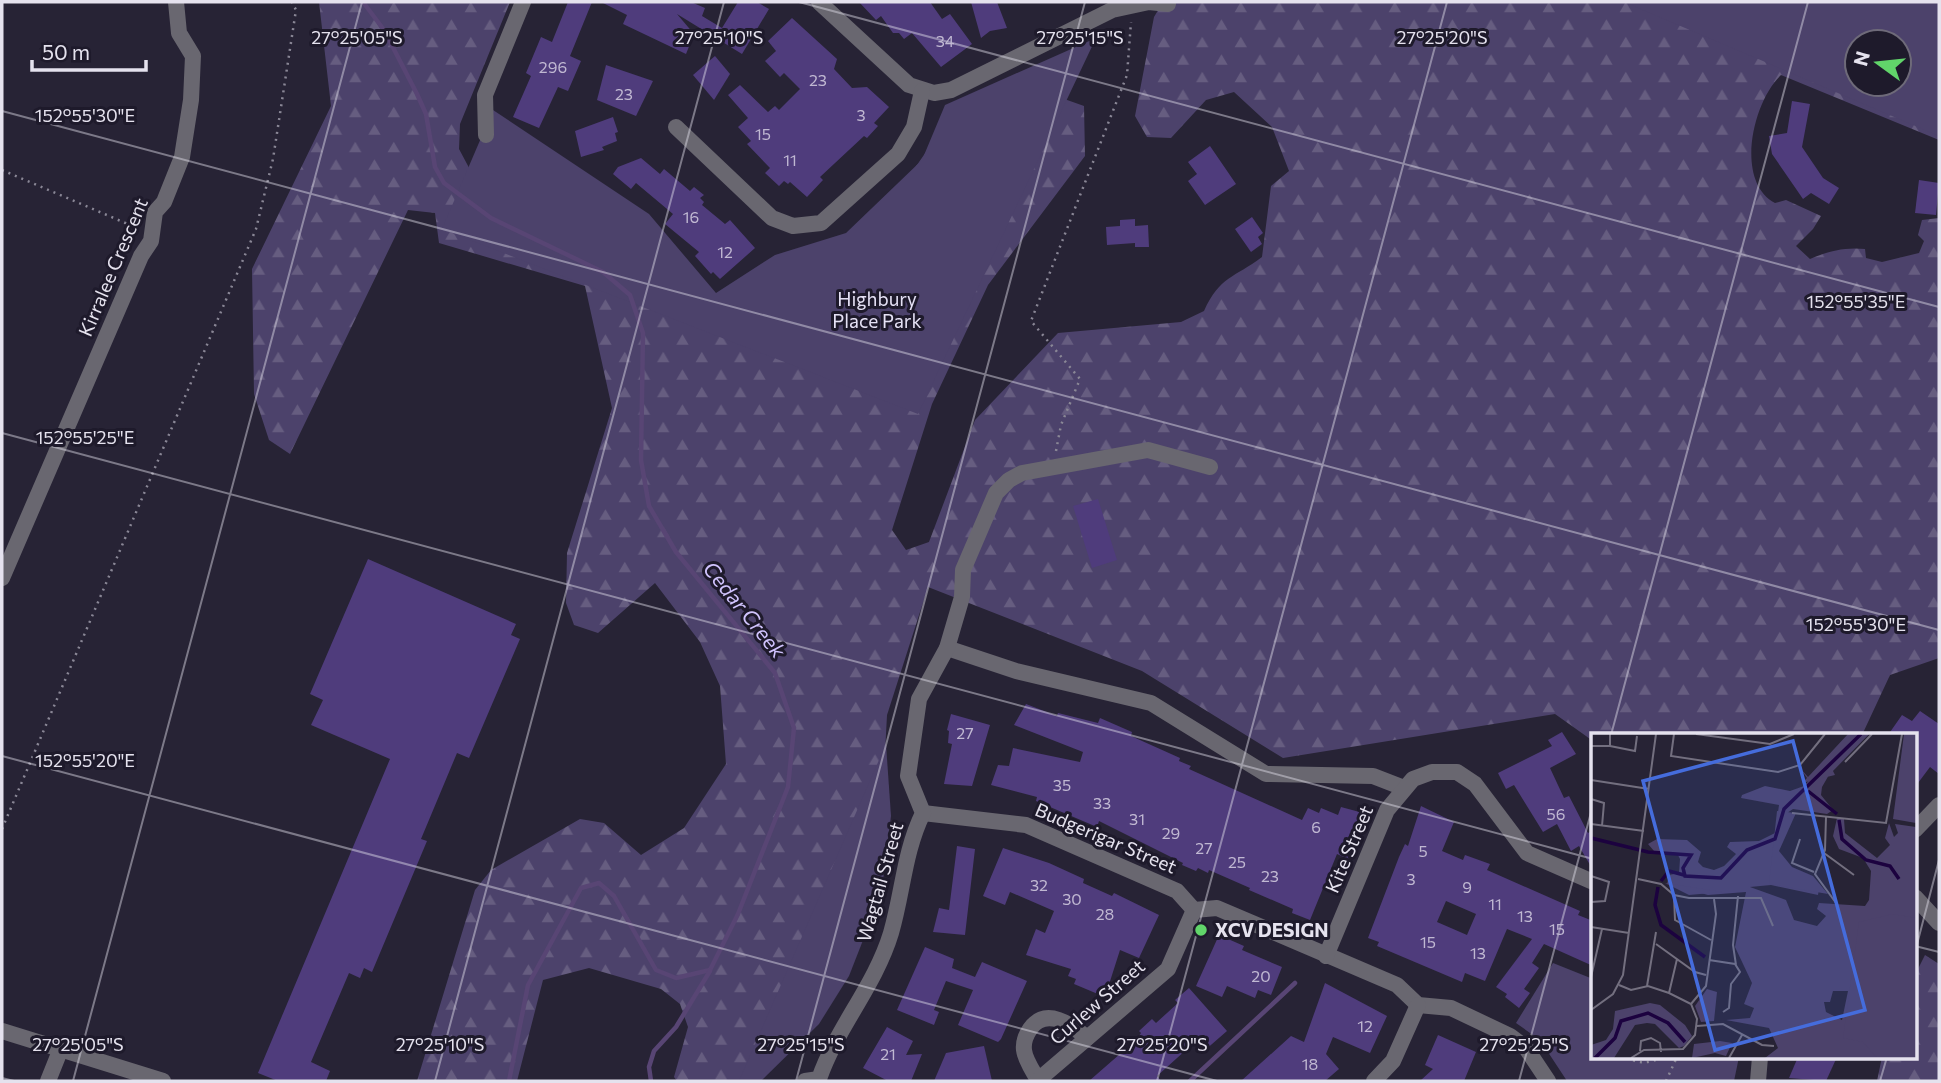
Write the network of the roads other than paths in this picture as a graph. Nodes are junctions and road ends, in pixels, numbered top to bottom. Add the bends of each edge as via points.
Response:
1 (176, 2) edge
2 (523, 2) edge
3 (819, 2) edge
4 (1168, 4) dead end
5 (922, 91) junction
6 (676, 127) dead end
7 (486, 135) dead end
8 (1210, 467) dead end
9 (2, 578) edge
10 (947, 648) junction
11 (1404, 788) junction
12 (1939, 805) edge
13 (923, 813) junction
14 (1916, 829) edge
15 (1591, 881) edge
16 (1916, 898) edge
17 (1194, 910) junction
18 (1939, 923) edge
19 (1326, 956) junction
20 (1418, 1005) junction
21 (2, 1031) edge
22 (1087, 1038) junction
23 (61, 1051) junction
24 (1760, 1058) edge
25 (816, 1080) edge
26 (1037, 1080) edge
27 (48, 1081) edge
28 (163, 1081) edge
29 (1374, 1081) edge
30 (1548, 1081) edge
31 (1758, 1081) edge

1 - 9 street, Kirralee Crescent via 179,33 193,56 182,157
2 - 7 street via 485,95
3 - 5 street via 909,85
4 - 5 street via 1132,4 1112,10 951,90
5 - 6 street via 914,127 898,153 821,223 793,226 772,218
8 - 10 street, Wagtail Street via 1148,450 1022,473 1009,480 996,493 963,570 962,597
10 - 11 street via 1016,671 1151,702 1266,774 1373,776
10 - 13 street, Wagtail Street via 919,699 908,776
11 - 15 street, Kite Street via 1432,772 1457,772 1475,784 1527,853
11 - 19 street, Kite Street via 1387,810
12 - 14 street
13 - 17 street, Budgerigar Street via 1026,825 1177,891
13 - 25 street, Wagtail Street via 911,837 891,933 870,984
16 - 18 street
17 - 19 street via 1217,908
17 - 22 street, Curlew Street via 1168,969
19 - 20 street via 1397,985
20 - 29 street via 1393,1062
20 - 30 street via 1451,1009 1510,1036 1526,1048
21 - 23 street
22 - 26 street, Curlew Street
22 - 26 street via 1062,1020 1050,1018 1033,1025 1024,1052
23 - 27 street
23 - 28 street
24 - 31 street

